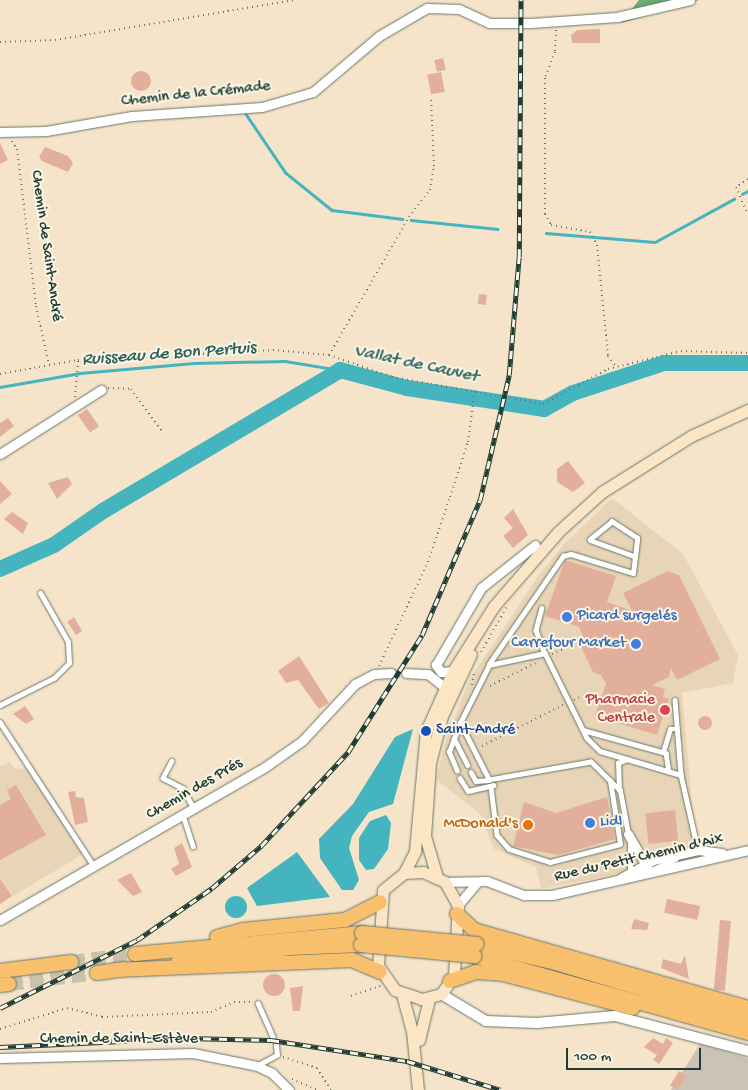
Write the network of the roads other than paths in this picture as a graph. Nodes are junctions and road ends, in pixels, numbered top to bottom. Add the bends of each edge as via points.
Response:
1 (690, 0) edge
2 (0, 132) edge
3 (101, 390) road end
4 (748, 410) edge
5 (0, 454) edge
6 (535, 545) dead end
7 (634, 556) junction
8 (533, 560) junction
9 (40, 592) dead end
10 (542, 608) dead end
11 (545, 654) junction
12 (488, 664) junction
13 (453, 671) junction
14 (391, 673) tunnel mouth
15 (406, 673) tunnel mouth
16 (444, 686) junction
17 (675, 700) dead end
18 (0, 705) edge
19 (0, 722) edge
20 (460, 723) junction
21 (677, 729) junction
22 (583, 730) junction
23 (454, 738) junction
24 (663, 752) junction
25 (628, 758) junction
26 (172, 761) dead end
27 (468, 765) dead end
28 (457, 771) dead end
29 (669, 771) junction
30 (471, 772) dead end
31 (680, 774) junction
32 (460, 778) dead end
33 (489, 780) junction
34 (610, 781) junction
35 (495, 782) junction
36 (491, 787) junction
37 (620, 791) junction
38 (194, 809) junction
39 (183, 815) junction
40 (628, 834) junction
41 (693, 838) junction
42 (193, 846) dead end
43 (698, 850) junction
44 (748, 850) edge
45 (687, 852) junction
46 (737, 853) junction
47 (644, 865) junction
48 (94, 866) junction
49 (651, 871) junction
50 (404, 873) junction
51 (630, 873) junction
52 (441, 880) junction
53 (479, 880) junction
54 (612, 884) junction
55 (380, 902) junction
56 (458, 909) junction
57 (0, 920) edge
58 (361, 939) junction
59 (170, 950) junction
60 (475, 950) junction
61 (135, 954) tunnel mouth
62 (71, 962) tunnel mouth
63 (115, 970) junction
64 (0, 971) edge
65 (97, 973) tunnel mouth
66 (383, 976) junction
67 (450, 981) junction
68 (402, 994) junction
69 (435, 997) junction
70 (258, 1003) road end
71 (748, 1008) edge
72 (748, 1021) edge
73 (720, 1026) junction
74 (748, 1033) edge
75 (273, 1037) dead end
76 (276, 1045) dead end
77 (748, 1051) edge
78 (0, 1058) edge
79 (257, 1066) junction
80 (417, 1086) edge
81 (289, 1090) edge

1 - 2 street, Chemin de la Crémade via 617,17 489,23 459,9 427,8 379,36 313,92 262,107 132,116 46,131
3 - 5 street
4 - 8 main road via 691,436 602,492
6 - 13 street via 480,588 436,665 441,672
7 - 7 lane via 625,553 590,540 612,522 637,538
7 - 12 lane via 633,573 571,554 563,556
8 - 13 main road via 494,606
8 - 52 main road via 466,663 436,738 425,836
9 - 18 lane via 68,642 69,663 54,678
10 - 11 lane via 536,630
11 - 12 lane
11 - 22 lane
12 - 20 lane
13 - 16 main road
14 - 38 street, Chemin des Prés via 380,673 355,684 287,753
15 - 16 street via 428,674
16 - 50 main road via 426,731 415,851
17 - 21 lane
19 - 48 lane
20 - 23 lane
20 - 33 lane
21 - 24 lane via 670,729
21 - 31 lane
22 - 24 lane
22 - 25 lane via 600,751
23 - 27 lane
23 - 28 lane via 450,752
24 - 29 lane
25 - 29 lane
25 - 37 lane via 618,763
26 - 38 lane via 163,778 183,788
29 - 31 lane
30 - 33 lane via 476,780
31 - 41 lane
32 - 36 lane via 468,791
33 - 35 lane
34 - 35 lane via 591,762
34 - 36 lane via 620,844 550,862 509,849 497,835
34 - 37 lane
35 - 36 lane
37 - 40 lane
38 - 39 street, Chemin des Prés
39 - 42 lane
39 - 48 street, Chemin des Prés
40 - 47 street
40 - 51 lane
41 - 43 lane
41 - 45 lane
43 - 45 street
43 - 46 street
44 - 46 street, Rue du Petit Chemin d'Aix
45 - 47 street
45 - 49 lane
46 - 49 street, Rue du Petit Chemin d'Aix
47 - 49 street
47 - 51 street
48 - 57 street, Chemin des Prés
49 - 54 street, Rue du Petit Chemin d'Aix
50 - 52 main road
50 - 55 main road via 387,885
51 - 54 street
52 - 53 street, Rue du Petit Chemin d'Aix
52 - 56 main road
53 - 54 street, Rue du Petit Chemin d'Aix via 540,896
53 - 56 street via 465,891
55 - 59 highway via 345,920 243,930
55 - 66 main road
56 - 67 main road via 455,969
56 - 71 highway via 474,930
58 - 59 highway
58 - 60 highway, bridge
58 - 63 highway
59 - 61 highway
60 - 72 highway via 556,963
60 - 73 highway
62 - 64 highway
63 - 65 highway
63 - 66 highway via 336,960 362,961
66 - 68 main road
67 - 69 main road
67 - 73 highway via 476,972 502,974 601,1001
68 - 69 main road
68 - 80 main road via 412,1031
69 - 77 street via 486,1021 537,1023 615,1016
69 - 80 main road via 420,1026
70 - 75 lane
73 - 74 highway
76 - 79 lane via 278,1052
78 - 79 street, Chemin de Saint-Estève via 194,1053
79 - 81 street, Chemin de Saint-Estève via 277,1077

